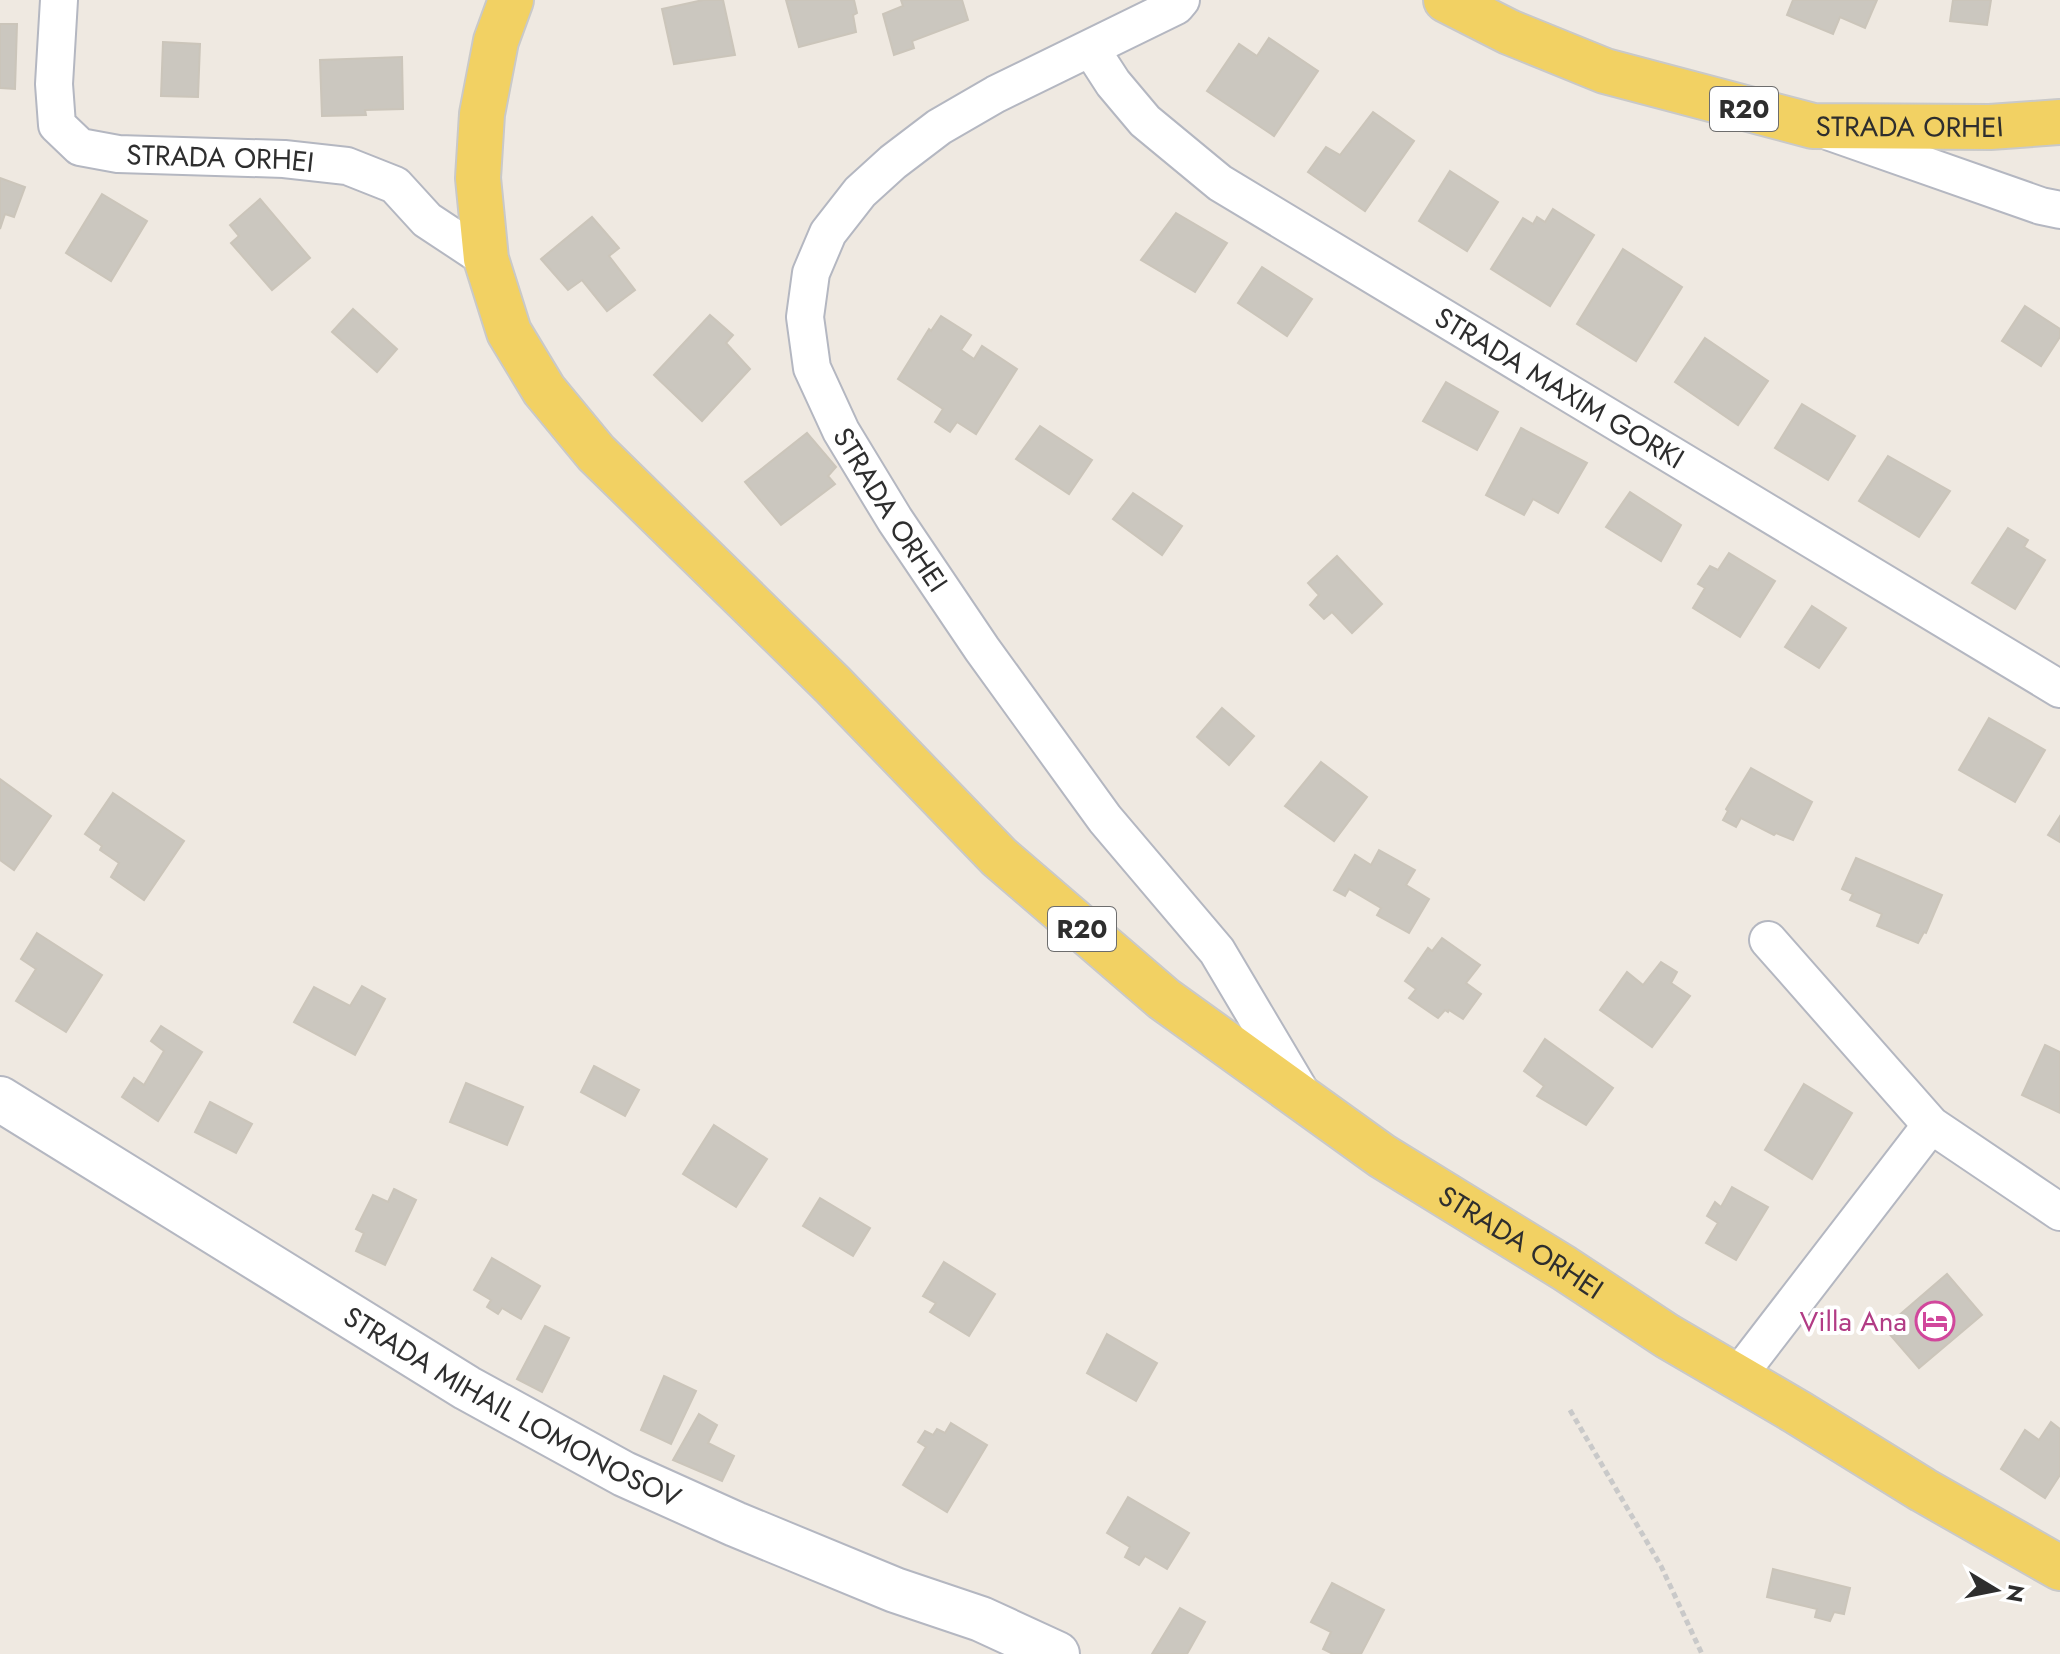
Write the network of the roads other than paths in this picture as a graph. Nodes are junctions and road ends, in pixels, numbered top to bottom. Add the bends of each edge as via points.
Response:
1 (59, 0) edge
2 (511, 0) edge
3 (1181, 0) edge
4 (1446, 0) edge
5 (1091, 49) junction
6 (2060, 122) edge
7 (1813, 126) junction
8 (2060, 210) edge
9 (486, 259) junction
10 (2060, 689) edge
11 (1768, 940) dead end
12 (0, 1099) edge
13 (1308, 1105) junction
14 (1931, 1125) junction
15 (2060, 1212) edge
16 (1737, 1377) junction
17 (2060, 1568) edge
18 (1057, 1654) edge

1 - 9 street, STRADA ORHEI via 57,125 80,147 118,154 347,166 395,185 427,220
2 - 9 main road, STRADA ORHEI / R20 via 496,41 482,114 478,178
3 - 5 street, STRADA ORHEI
4 - 7 main road, STRADA ORHEI / R20 via 1605,71
5 - 10 street, STRADA MAXIM GORKI via 1145,121 1220,183
5 - 13 street, STRADA ORHEI via 939,127 860,192 828,233 811,273 805,317 812,368 841,431 982,649 1105,819 1217,951
6 - 7 main road, STRADA ORHEI / R20
7 - 8 street
9 - 13 main road, STRADA ORHEI / R20 via 509,332 544,390 596,453 999,857 1164,999
11 - 14 street
12 - 18 main road, STRADA MIHAIL LOMONOSOV via 467,1388 624,1474
13 - 16 main road, STRADA ORHEI / R20
14 - 15 street
14 - 16 street
16 - 17 main road, STRADA ORHEI / R20

